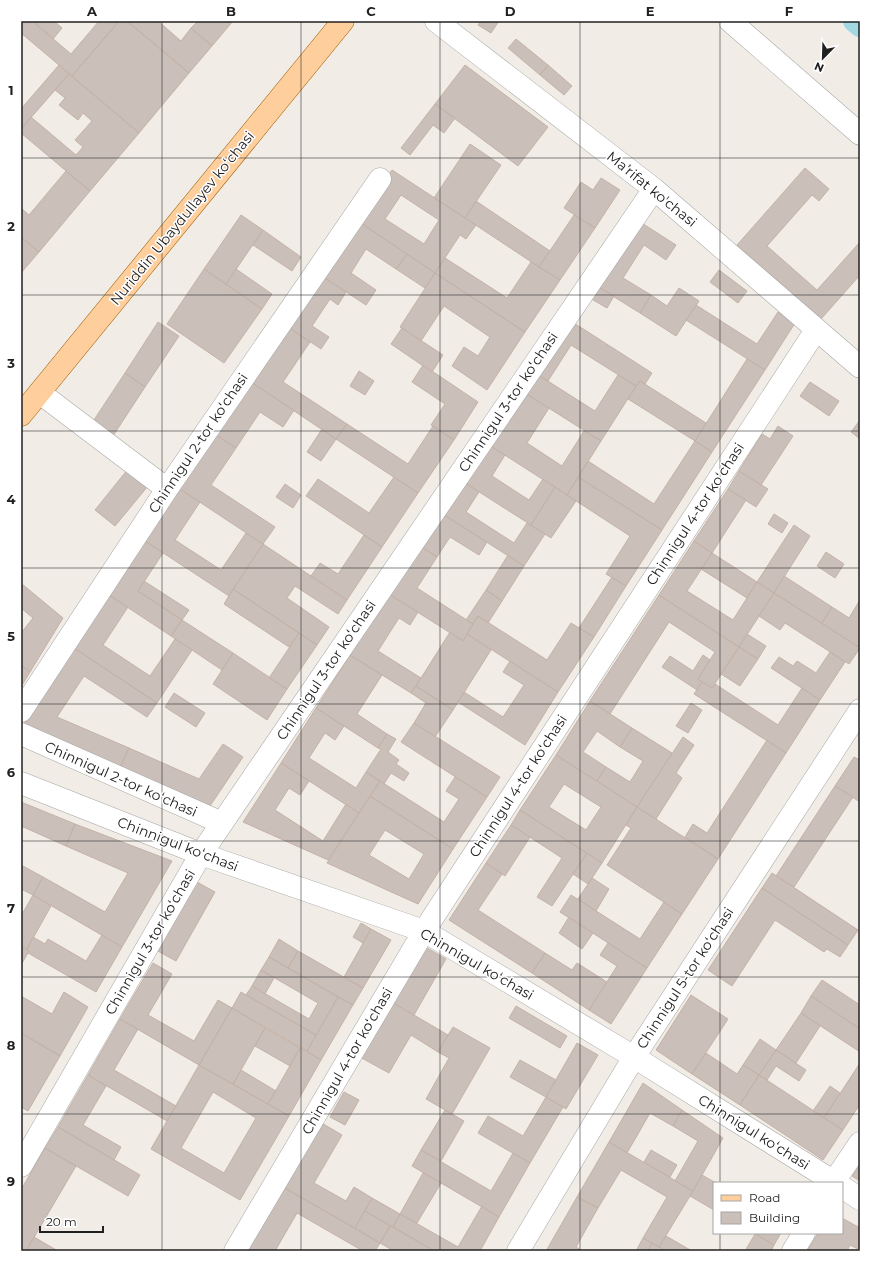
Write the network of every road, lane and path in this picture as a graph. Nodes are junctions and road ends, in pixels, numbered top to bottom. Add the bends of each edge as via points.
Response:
1 (343, 21) edge
2 (436, 21) edge
3 (730, 21) edge
4 (860, 134) edge
5 (380, 179) dead end
6 (654, 188) junction
7 (816, 330) junction
8 (860, 367) edge
9 (40, 393) junction
10 (21, 415) edge
11 (167, 489) junction
12 (860, 710) edge
13 (21, 711) edge
14 (21, 734) edge
15 (21, 783) edge
16 (222, 823) junction
17 (201, 854) junction
18 (424, 931) junction
19 (634, 1057) junction
20 (860, 1143) edge
21 (21, 1166) edge
22 (833, 1182) edge
23 (837, 1182) edge
24 (843, 1189) edge
25 (860, 1200) edge
26 (803, 1234) edge
27 (235, 1251) edge
28 (518, 1251) edge
29 (793, 1251) edge

1 - 9 main road, Nuriddin Ubaydullayev koʻchasi
2 - 6 street, Maʼrifat ko'chasi
3 - 4 street
5 - 11 street, Chinnigul 2-tor koʻchasi
6 - 7 street, Maʼrifat ko'chasi
6 - 16 street, Chinnigul 3-tor koʻchasi
7 - 8 street, Maʼrifat ko'chasi
7 - 18 street, Chinnigul 4-tor koʻchasi
9 - 10 main road, Nuriddin Ubaydullayev koʻchasi
9 - 11 street
11 - 13 street, Chinnigul 2-tor koʻchasi
12 - 19 street, Chinnigul 5-tor koʻchasi
14 - 16 street, Chinnigul 2-tor koʻchasi
15 - 17 street, Chinnigul koʻchasi
16 - 17 street, Chinnigul 3-tor koʻchasi
17 - 18 street, Chinnigul koʻchasi
17 - 21 street, Chinnigul 3-tor koʻchasi
18 - 19 street, Chinnigul koʻchasi
18 - 27 street, Chinnigul 4-tor koʻchasi
19 - 22 street, Chinnigul koʻchasi
19 - 28 street, Chinnigul 5-tor koʻchasi
20 - 23 street
24 - 25 street, Chinnigul koʻchasi
26 - 29 street

